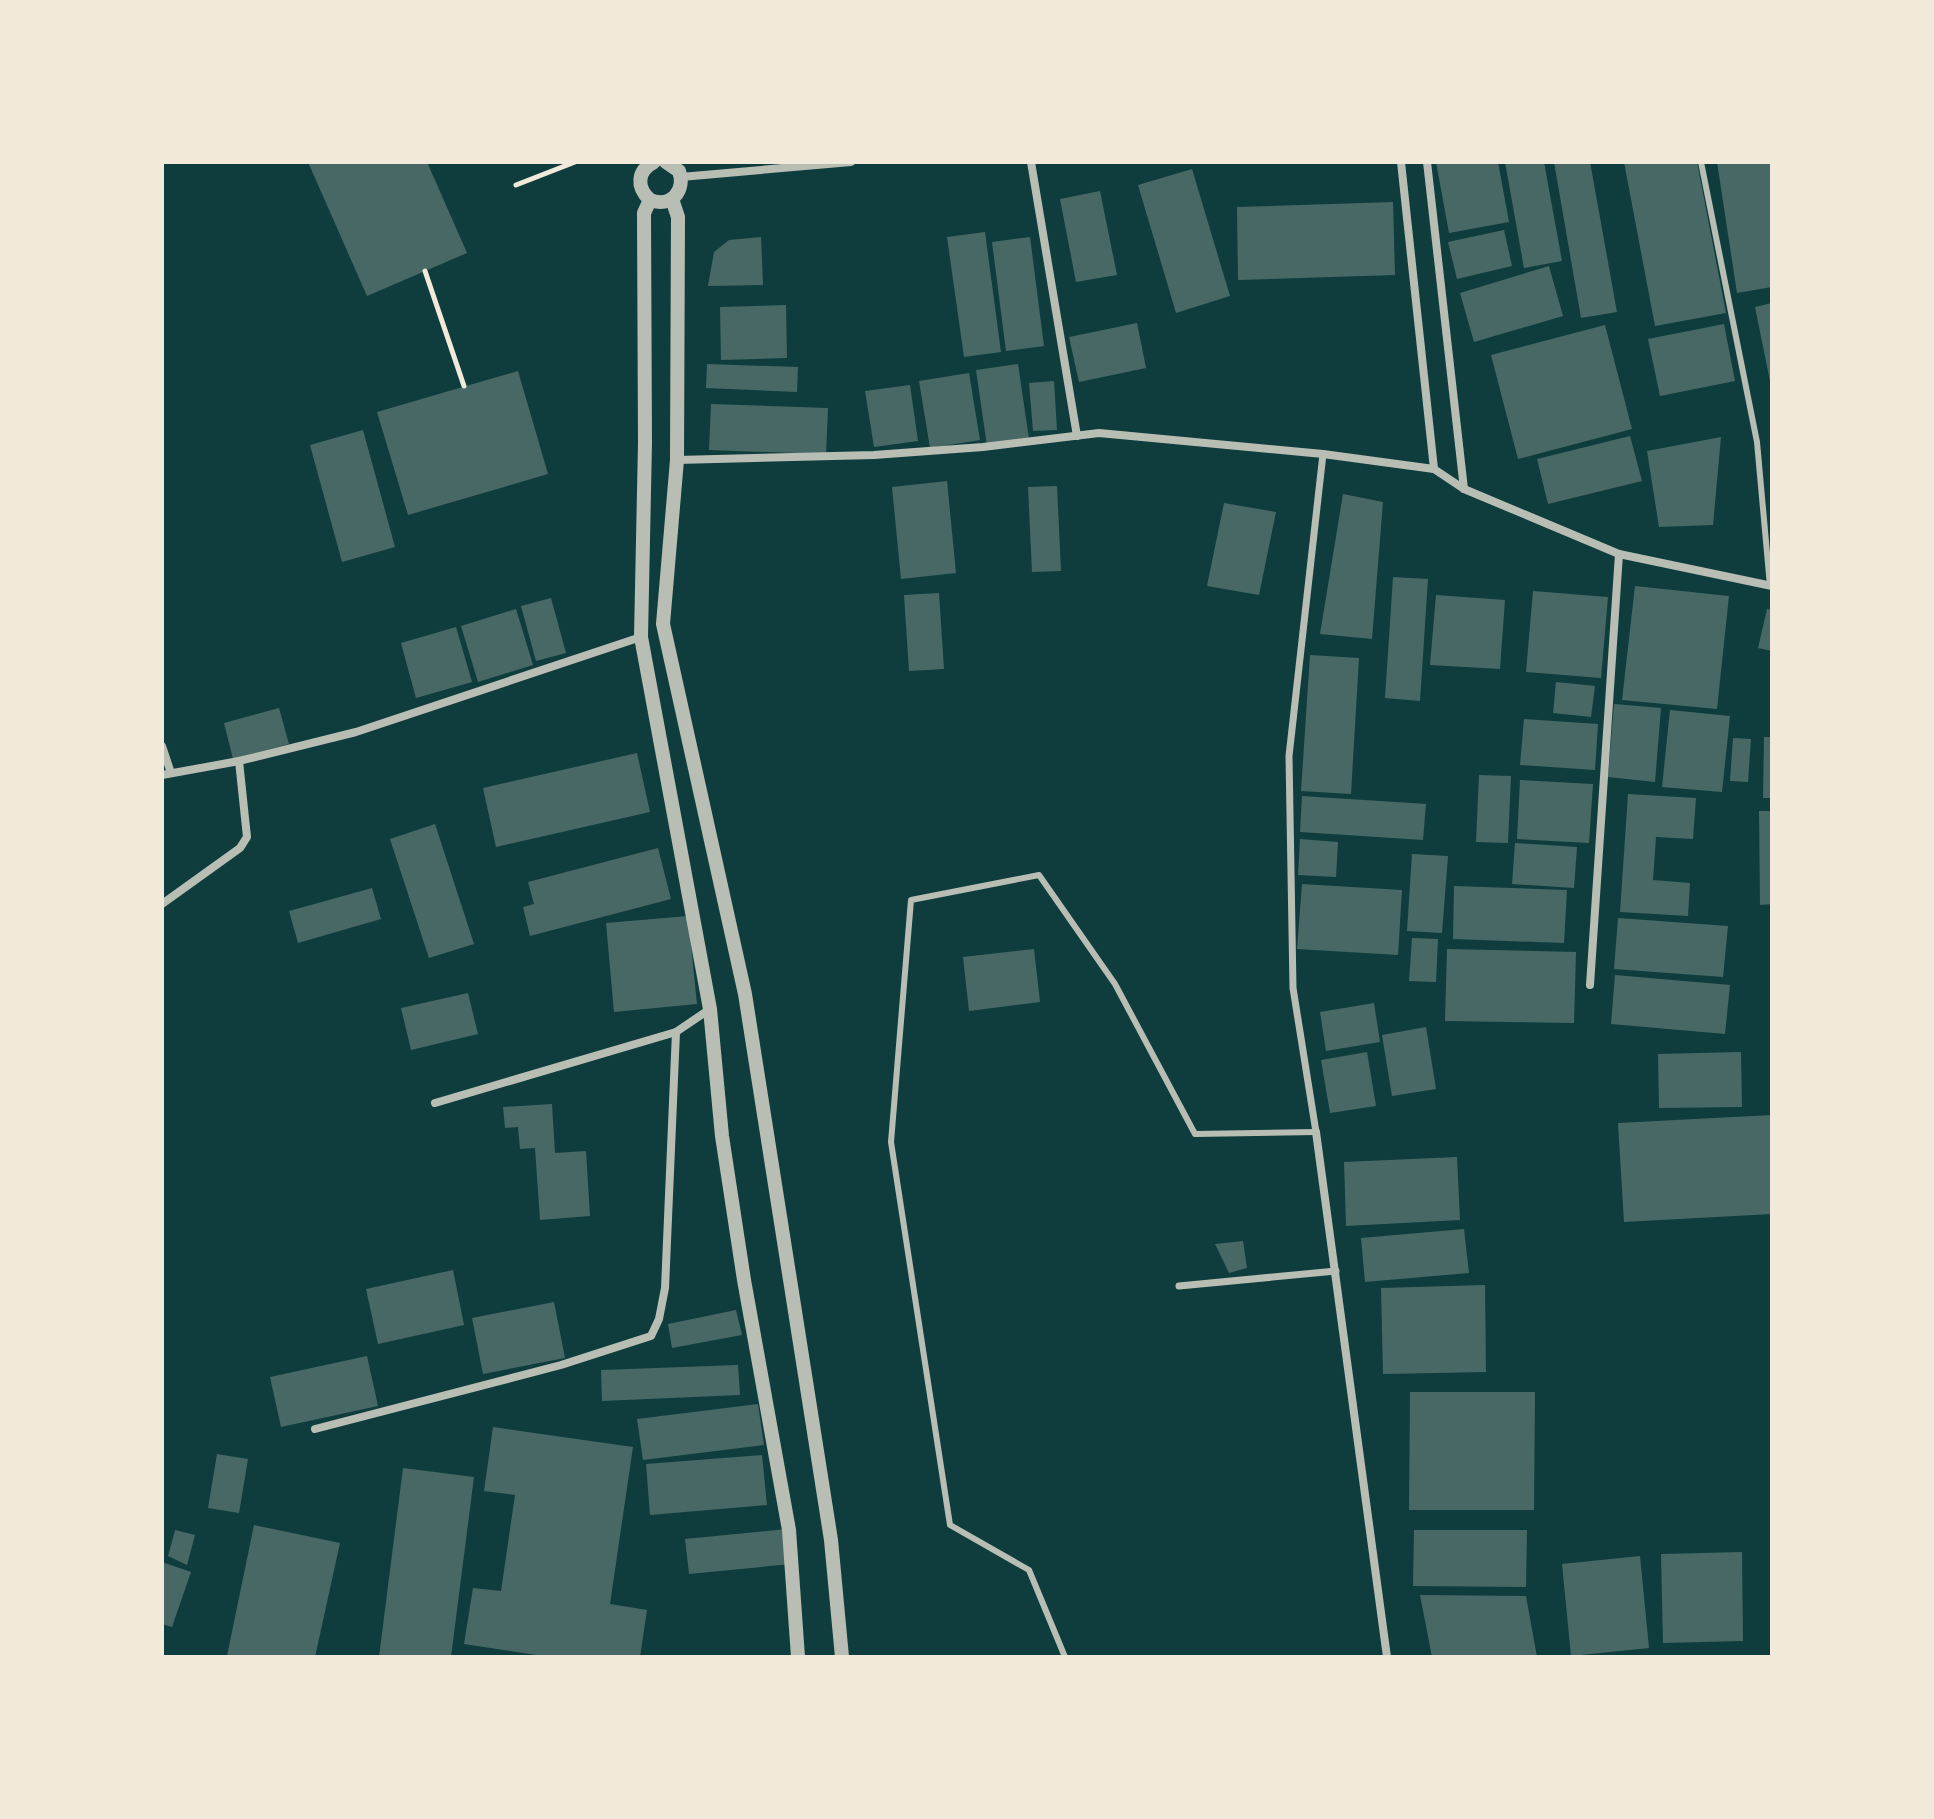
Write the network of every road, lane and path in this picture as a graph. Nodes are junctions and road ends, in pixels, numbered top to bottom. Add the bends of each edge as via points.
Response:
1 (575, 162) edge
2 (654, 162) edge
3 (666, 162) edge
4 (851, 162) edge
5 (1031, 162) edge
6 (1401, 162) edge
7 (1427, 162) edge
8 (1701, 162) edge
9 (681, 177) junction
10 (516, 185) dead end
11 (672, 199) junction
12 (650, 200) junction
13 (425, 271) dead end
14 (464, 386) dead end
15 (1077, 436) junction
16 (1323, 454) junction
17 (677, 460) junction
18 (1434, 469) junction
19 (1464, 489) junction
20 (1619, 554) junction
21 (1771, 586) edge
22 (641, 637) junction
23 (162, 746) edge
24 (239, 761) junction
25 (166, 774) edge
26 (162, 904) edge
27 (1590, 985) dead end
28 (710, 1009) junction
29 (676, 1032) junction
30 (435, 1103) dead end
31 (1316, 1132) junction
32 (1336, 1271) junction
33 (1179, 1286) dead end
34 (315, 1429) dead end
35 (798, 1657) edge
36 (842, 1657) edge
37 (1065, 1657) edge
38 (1387, 1657) edge

1 - 10 path
2 - 12 street via 639,181
3 - 9 street
4 - 9 street
5 - 15 street
6 - 18 street
7 - 19 street
8 - 21 lane via 1757,442
9 - 11 street
11 - 12 street
11 - 17 street via 678,217
12 - 22 street via 644,213
13 - 14 path
15 - 16 street via 1099,433
15 - 17 street via 874,455
16 - 18 street
16 - 31 street via 1289,756 1293,988
17 - 36 street via 663,624 745,994 831,1540
18 - 19 street
19 - 20 street
20 - 21 street
20 - 27 street
22 - 24 street via 356,732
22 - 28 street
23 - 25 street
24 - 25 street
24 - 26 street via 247,837 240,848
28 - 29 street
28 - 35 street via 722,1136 789,1530
29 - 30 street
29 - 34 street via 665,1288 651,1336
31 - 32 street
31 - 37 lane via 1195,1134 1115,984 1039,875 911,900 891,1142 950,1525 1029,1570
32 - 33 street
32 - 38 street

